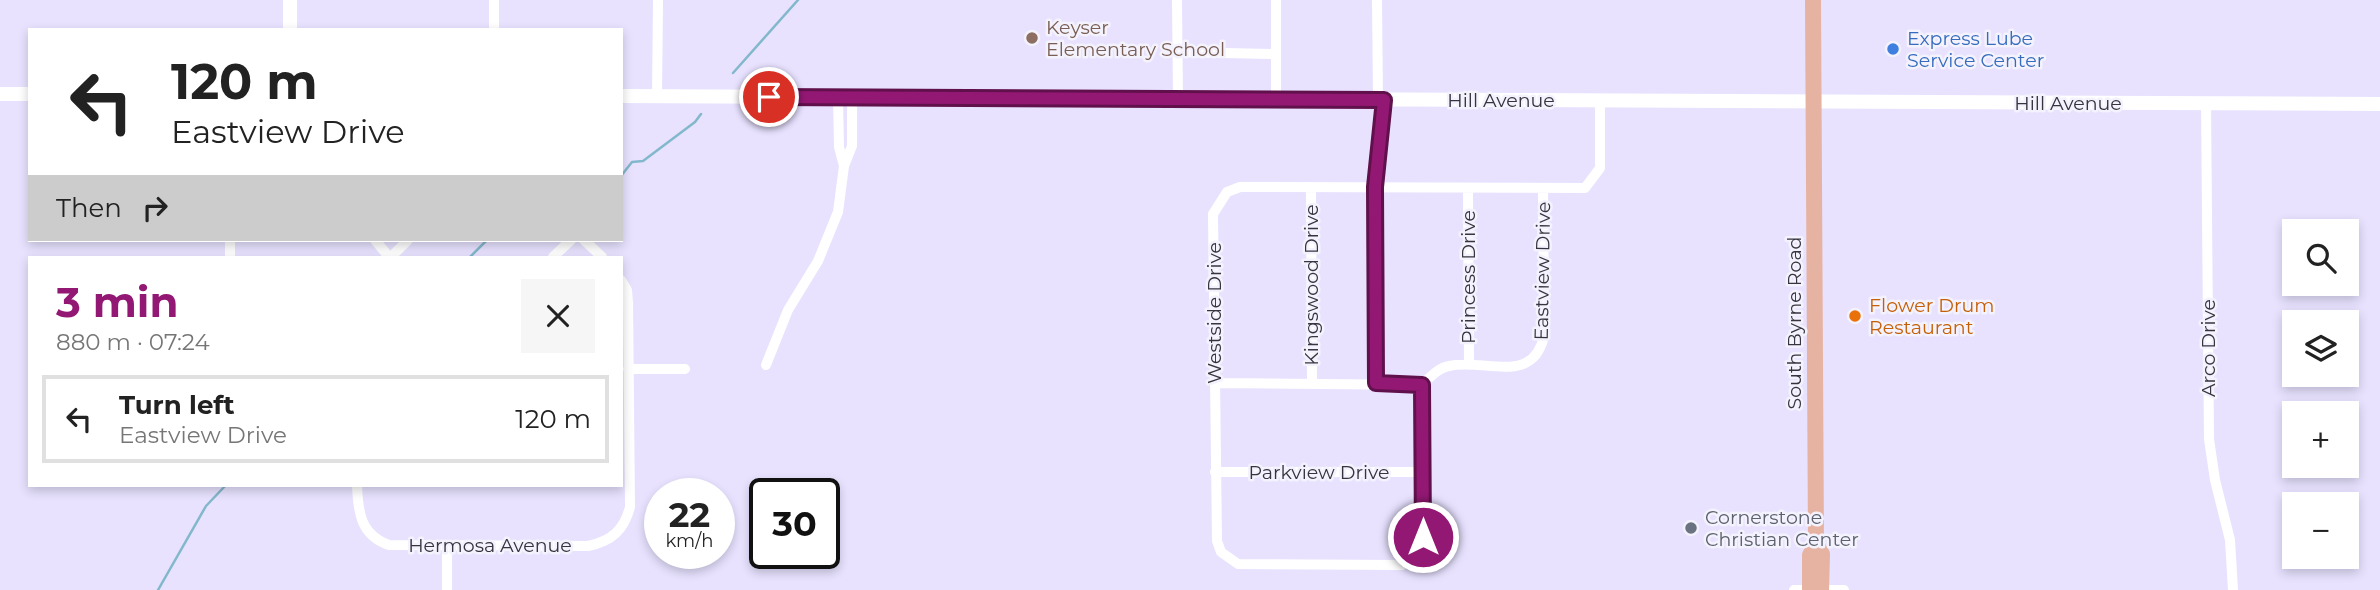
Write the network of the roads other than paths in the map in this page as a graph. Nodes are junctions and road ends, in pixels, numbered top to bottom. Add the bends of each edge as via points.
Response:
1 (290, 0) edge
2 (494, 0) edge
3 (658, 0) edge
4 (1177, 0) edge
5 (1276, 0) edge
6 (1377, 0) edge
7 (1814, 0) edge
8 (290, 28) edge
9 (494, 28) edge
10 (1178, 52) junction
11 (1276, 54) junction
12 (0, 94) edge
13 (28, 94) edge
14 (623, 96) edge
15 (657, 96) junction
16 (845, 97) junction
17 (1178, 99) junction
18 (1276, 99) junction
19 (1381, 100) junction
20 (1600, 101) junction
21 (1814, 102) junction
22 (2206, 103) junction
23 (2380, 104) edge
24 (1311, 187) junction
25 (1375, 187) junction
26 (1543, 188) junction
27 (1468, 189) junction
28 (377, 242) edge
29 (406, 242) edge
30 (569, 242) edge
31 (586, 242) edge
32 (389, 256) edge
33 (391, 256) edge
34 (554, 256) edge
35 (601, 256) edge
36 (623, 283) edge
37 (766, 365) dead end
38 (1469, 365) junction
39 (628, 369) junction
40 (685, 369) dead end
41 (1214, 383) junction
42 (1312, 383) junction
43 (1376, 383) junction
44 (1422, 385) junction
45 (1215, 471) junction
46 (1423, 472) junction
47 (357, 487) edge
48 (1816, 544) junction
49 (447, 546) junction
50 (447, 590) edge
51 (1794, 590) edge
52 (1809, 590) edge
53 (1821, 590) edge
54 (1844, 590) edge
55 (2233, 590) edge

1 - 8 main road
2 - 9 street
3 - 15 street
4 - 10 street
5 - 11 street
6 - 19 street
7 - 21 main road, South Byrne Road
10 - 11 street
10 - 17 street
11 - 18 street
12 - 13 main road
14 - 15 main road, Hill Avenue
15 - 16 main road, Hill Avenue
16 - 17 main road, Hill Avenue
16 - 37 street via 852,146 844,166 838,212 818,261 788,310
17 - 18 main road, Hill Avenue
18 - 19 main road, Hill Avenue
19 - 20 main road, Hill Avenue
19 - 25 street
20 - 21 main road, Hill Avenue
20 - 26 street, Westside Drive via 1600,168 1585,188
21 - 22 main road, Hill Avenue
21 - 48 main road, South Byrne Road
22 - 23 main road, Hill Avenue
22 - 55 street, Arco Drive via 2209,439 2230,540
24 - 25 street, Westside Drive
24 - 41 street, Westside Drive via 1240,187 1227,192 1213,214
24 - 42 street, Kingswood Drive
25 - 27 street, Westside Drive
25 - 43 street
26 - 27 street, Westside Drive
26 - 38 street, Eastview Drive via 1541,349 1532,361 1517,366
27 - 38 street, Princess Drive
28 - 32 street
29 - 33 street
30 - 34 street
31 - 35 street
36 - 39 street via 627,290
38 - 44 street, Eastview Drive via 1447,366
39 - 40 street
39 - 49 street, Hermosa Avenue via 630,507 617,534 588,546
41 - 42 street
41 - 45 street, Westside Drive
42 - 43 street
43 - 44 street
44 - 46 street
45 - 46 street, Parkview Drive
45 - 46 street, Westside Drive via 1217,541 1221,552 1238,564 1380,565 1402,565 1416,553 1423,537
47 - 49 street, Hermosa Avenue via 366,530 377,540 389,545
48 - 52 main road, South Byrne Road via 1810,555
48 - 53 main road, South Byrne Road via 1822,554
49 - 50 street
51 - 52 street, South Byrne Road
53 - 54 street, South Byrne Road

